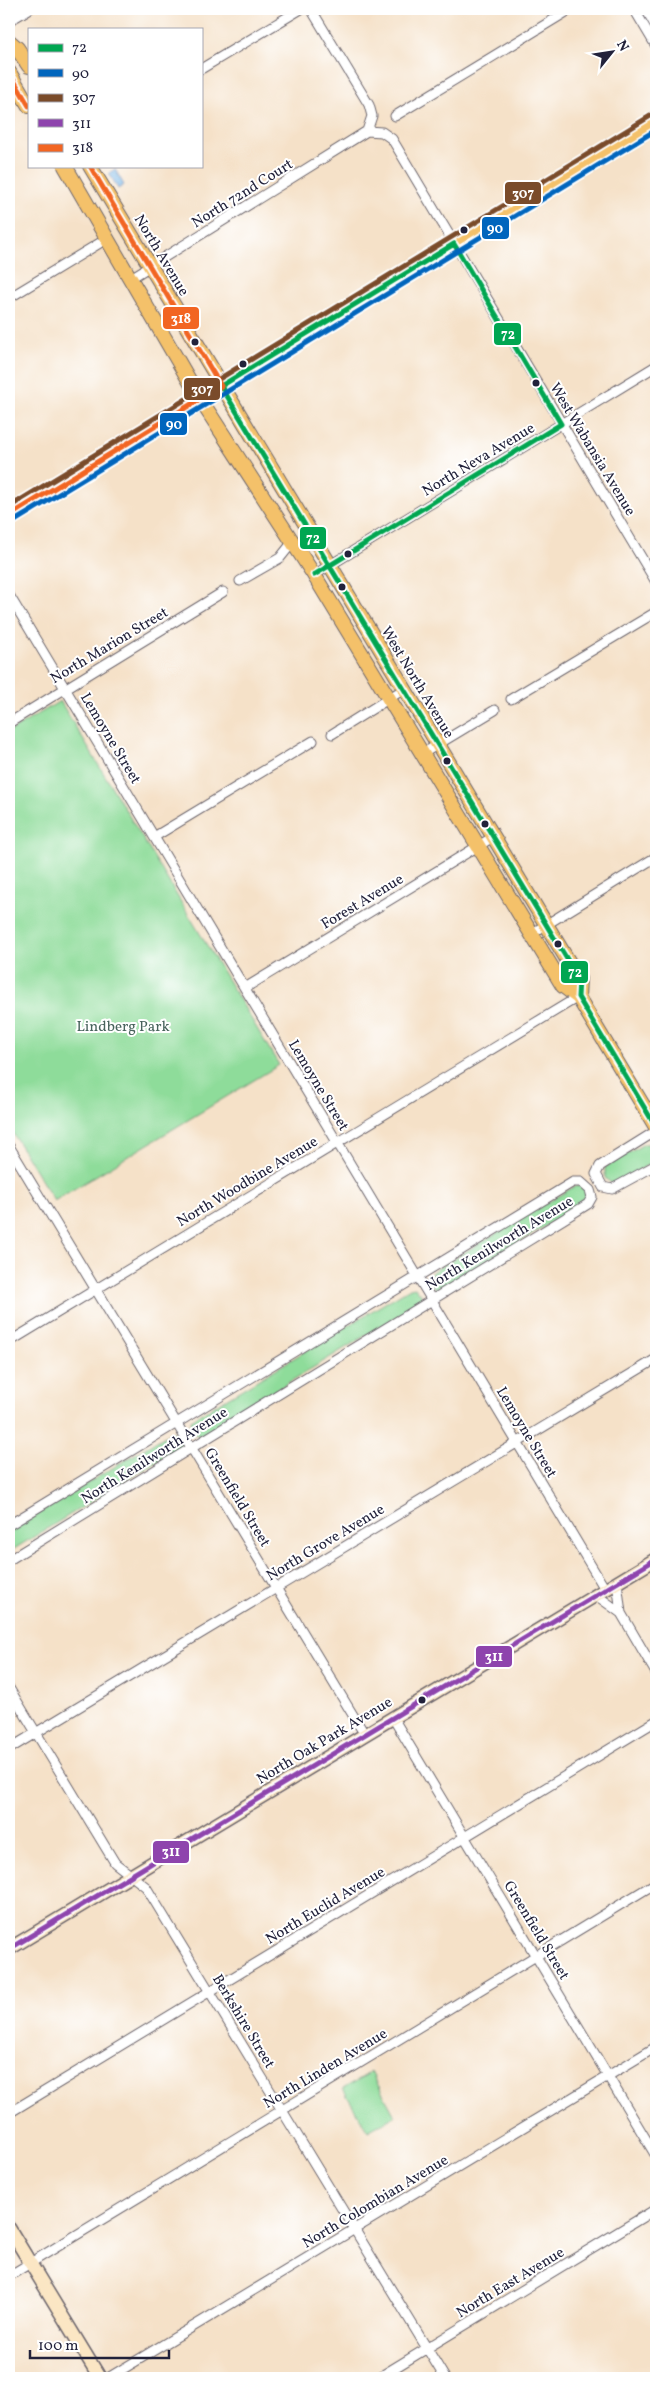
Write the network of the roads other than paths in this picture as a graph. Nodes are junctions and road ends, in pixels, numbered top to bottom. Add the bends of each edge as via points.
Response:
1 (29, 9) edge
2 (301, 9) edge
3 (311, 9) edge
4 (571, 9) edge
5 (634, 9) edge
6 (646, 9) edge
7 (9, 21) edge
8 (656, 27) edge
9 (9, 41) edge
10 (656, 46) edge
11 (28, 64) edge
12 (202, 68) edge
13 (10, 76) edge
14 (28, 104) edge
15 (394, 116) dead end
16 (656, 121) edge
17 (367, 131) junction
18 (66, 168) edge
19 (91, 168) edge
20 (108, 238) junction
21 (454, 244) junction
22 (150, 266) junction
23 (131, 278) junction
24 (9, 298) edge
25 (656, 366) edge
26 (221, 386) junction
27 (200, 399) junction
28 (561, 424) junction
29 (9, 516) edge
30 (296, 548) junction
31 (330, 566) junction
32 (314, 575) junction
33 (240, 581) dead end
34 (656, 582) edge
35 (223, 592) dead end
36 (9, 595) edge
37 (656, 612) edge
38 (65, 688) junction
39 (404, 690) junction
40 (389, 699) junction
41 (512, 700) dead end
42 (495, 710) dead end
43 (9, 722) edge
44 (332, 734) dead end
45 (313, 741) dead end
46 (438, 745) junction
47 (422, 754) junction
48 (493, 837) junction
49 (154, 838) junction
50 (478, 846) junction
51 (656, 857) edge
52 (546, 925) junction
53 (531, 934) junction
54 (245, 988) junction
55 (578, 997) junction
56 (651, 1107) edge
57 (656, 1129) edge
58 (337, 1142) junction
59 (9, 1146) edge
60 (656, 1165) edge
61 (417, 1276) junction
62 (97, 1289) junction
63 (432, 1300) junction
64 (9, 1342) edge
65 (656, 1359) edge
66 (177, 1423) junction
67 (517, 1442) junction
68 (192, 1448) junction
69 (9, 1525) edge
70 (656, 1559) edge
71 (9, 1560) edge
72 (617, 1582) junction
73 (277, 1587) junction
74 (600, 1592) junction
75 (621, 1613) junction
76 (656, 1673) edge
77 (9, 1688) edge
78 (393, 1718) junction
79 (656, 1721) edge
80 (36, 1732) junction
81 (365, 1735) junction
82 (9, 1749) edge
83 (465, 1837) junction
84 (131, 1875) junction
85 (656, 1883) edge
86 (9, 1949) edge
87 (536, 1956) junction
88 (209, 1991) junction
89 (656, 2047) edge
90 (608, 2076) junction
91 (282, 2110) junction
92 (9, 2113) edge
93 (656, 2156) edge
94 (656, 2210) edge
95 (9, 2228) edge
96 (354, 2229) junction
97 (30, 2263) junction
98 (9, 2276) edge
99 (427, 2349) junction
100 (100, 2378) edge
101 (108, 2378) edge
102 (378, 2378) edge
103 (445, 2378) edge

1 - 7 street
2 - 12 street
3 - 17 street via 369,105 372,116
4 - 15 street
5 - 10 street
6 - 8 street
9 - 11 main road
13 - 14 main road
16 - 21 main road
17 - 21 street, West Wabansia Avenue via 382,132 392,139
17 - 22 street, North 72nd Court
18 - 20 main road
19 - 22 main road, North Avenue
20 - 23 main road
20 - 24 street
21 - 26 main road
21 - 28 street, West Wabansia Avenue
22 - 23 street, North 72nd Court
22 - 26 main road, North Avenue
23 - 27 main road
25 - 28 street, North Neva Avenue
26 - 27 main road
26 - 31 main road, West North Avenue
27 - 29 main road
27 - 30 main road, West North Avenue
28 - 31 street, North Neva Avenue
28 - 34 street, West Wabansia Avenue
30 - 32 main road, West North Avenue
30 - 33 street
31 - 32 street, North Neva Avenue
31 - 39 main road, West North Avenue
32 - 40 main road, West North Avenue
35 - 38 street, North Marion Street
36 - 38 street, Lemoyne Street
37 - 41 street
38 - 43 street, North Marion Street
38 - 49 street, Lemoyne Street
39 - 40 street
39 - 46 main road, West North Avenue
40 - 44 street
40 - 47 main road, West North Avenue
42 - 46 street
45 - 49 street
46 - 47 street
46 - 48 main road, West North Avenue
47 - 50 main road, West North Avenue
48 - 50 street, Forest Avenue
48 - 52 main road, West North Avenue
49 - 54 street, Lemoyne Street
50 - 53 main road, West North Avenue
50 - 54 street, Forest Avenue
51 - 52 street
52 - 53 street
52 - 55 main road, West North Avenue via 579,979
53 - 55 main road, West North Avenue via 563,986
54 - 58 street, Lemoyne Street
55 - 56 main road, West North Avenue
55 - 58 street, North Woodbine Avenue
56 - 57 main road, West North Avenue
57 - 60 street via 600,1166 596,1174 603,1186 612,1189
58 - 61 street, Lemoyne Street
58 - 62 street, North Woodbine Avenue
59 - 62 street, Greenfield Street
61 - 63 street, Lemoyne Street
61 - 63 street, North Kenilworth Avenue via 573,1182 581,1182 590,1190 592,1197 588,1204
61 - 66 street, North Kenilworth Avenue
62 - 64 street, North Woodbine Avenue
62 - 66 street, Greenfield Street
63 - 67 street, Lemoyne Street
63 - 68 street, North Kenilworth Avenue
65 - 67 street, North Grove Avenue
66 - 68 street, Greenfield Street
66 - 69 street, North Kenilworth Avenue
67 - 73 street, North Grove Avenue
67 - 74 street, Lemoyne Street
68 - 71 street, North Kenilworth Avenue
68 - 73 street, Greenfield Street
70 - 72 street, North Oak Park Avenue
72 - 74 street, North Oak Park Avenue
72 - 75 street
73 - 80 street, North Grove Avenue
73 - 81 street, Greenfield Street
74 - 75 street
74 - 78 street, North Oak Park Avenue
75 - 76 street
77 - 80 street, Berkshire Street
78 - 81 street, North Oak Park Avenue
78 - 83 street, Greenfield Street
79 - 83 street, North Euclid Avenue
80 - 82 street, North Grove Avenue
80 - 84 street, Berkshire Street via 114,1863
81 - 84 street, North Oak Park Avenue
83 - 87 street, Greenfield Street
83 - 88 street, North Euclid Avenue
84 - 86 street, North Oak Park Avenue
84 - 88 street, Berkshire Street via 146,1887
85 - 87 street, North Linden Avenue
87 - 90 street, Greenfield Street
87 - 91 street, North Linden Avenue
88 - 91 street, Berkshire Street
88 - 92 street, North Euclid Avenue
89 - 90 street, North Colombian Avenue
90 - 93 street, Greenfield Street
90 - 96 street, North Colombian Avenue
91 - 96 street, Berkshire Street
91 - 97 street, North Linden Avenue
94 - 99 street, North East Avenue
95 - 97 street
96 - 99 street, Berkshire Street
96 - 101 street, North Colombian Avenue
97 - 98 street, North Linden Avenue
97 - 100 street
99 - 102 street, North East Avenue
99 - 103 street, Berkshire Street

